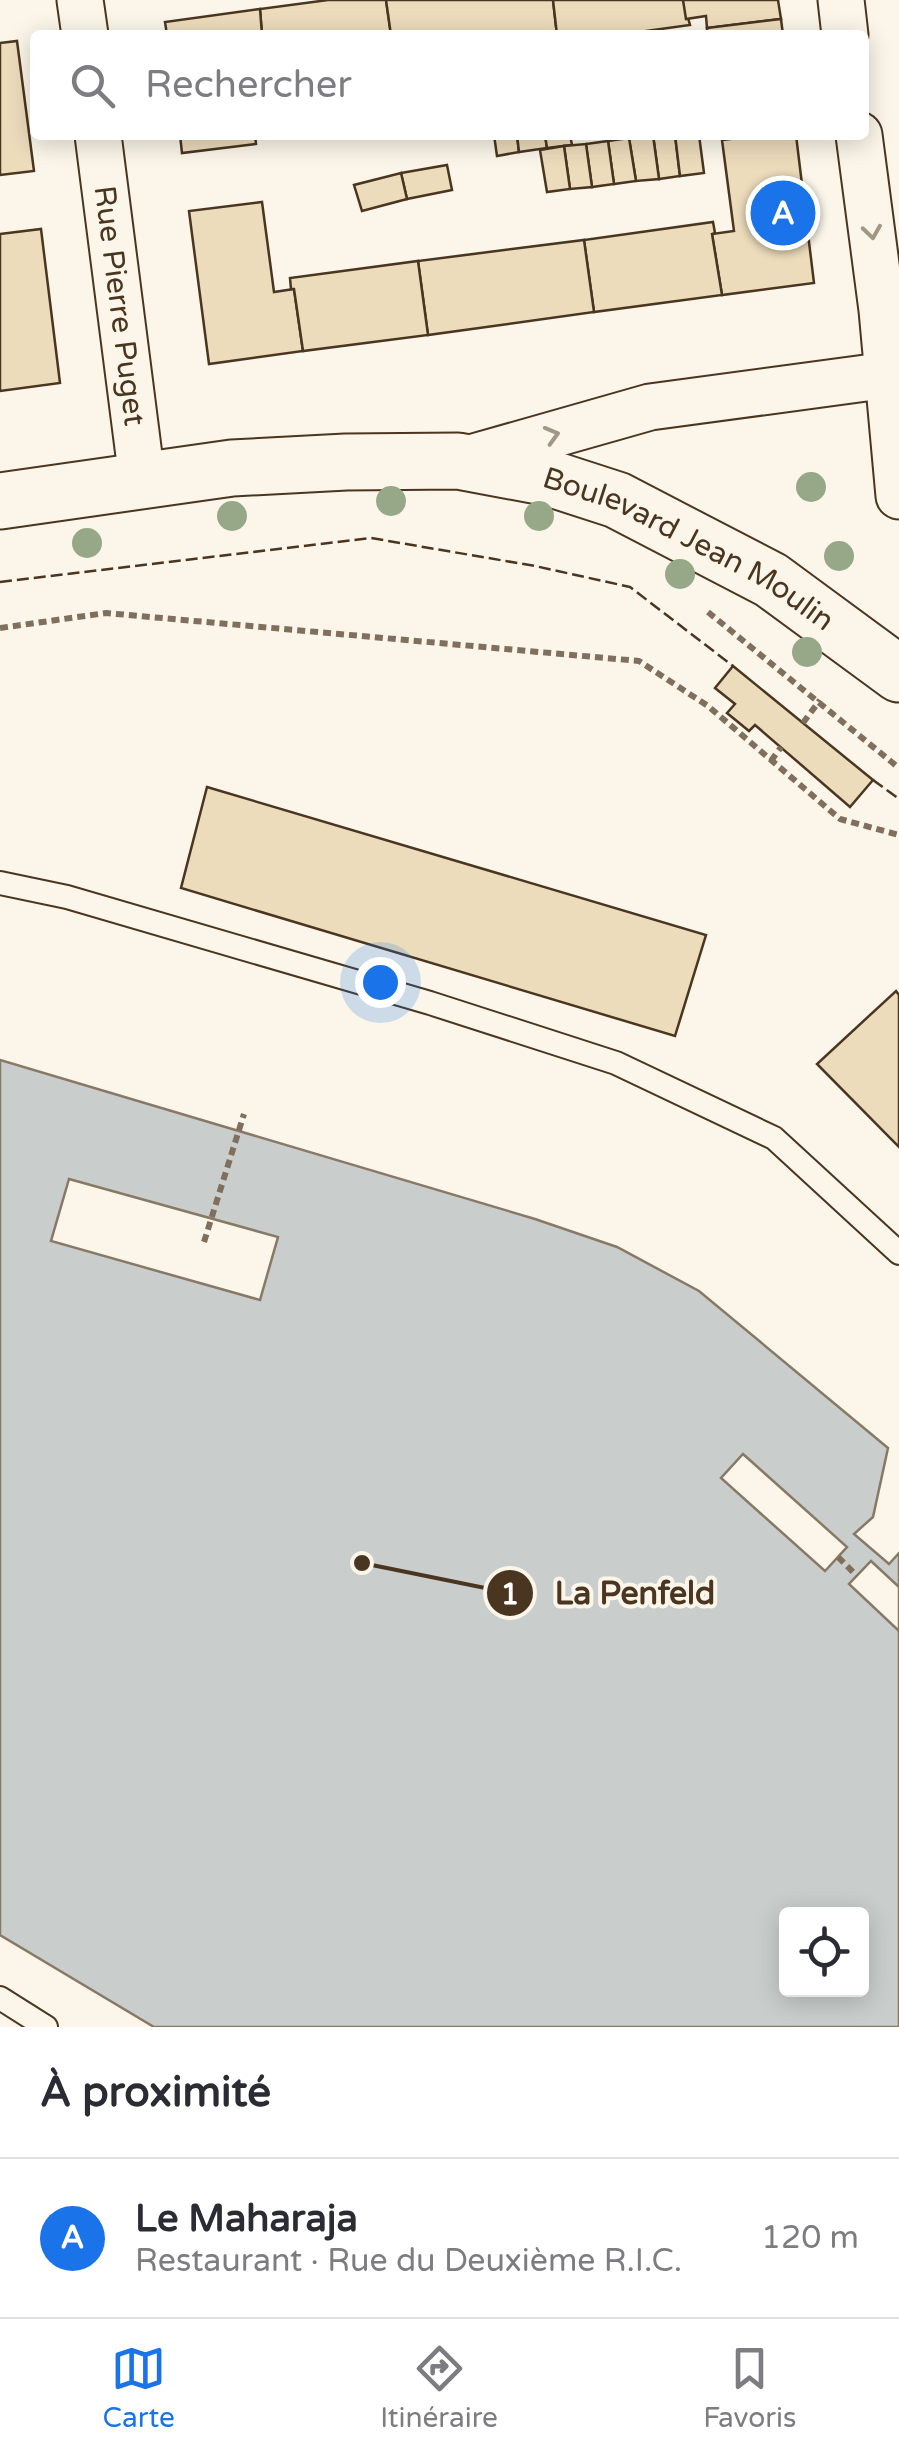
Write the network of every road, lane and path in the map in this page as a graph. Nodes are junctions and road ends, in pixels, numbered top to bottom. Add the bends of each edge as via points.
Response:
1 (80, 0) edge
2 (841, 0) edge
3 (84, 30) edge
4 (844, 30) edge
5 (99, 140) edge
6 (860, 140) edge
7 (891, 315) edge
8 (888, 374) junction
9 (458, 461) junction
10 (142, 479) junction
11 (899, 496) edge
12 (0, 501) edge
13 (697, 604) dead end
14 (0, 628) edge
15 (898, 664) edge
16 (820, 700) junction
17 (803, 723) dead end
18 (781, 747) dead end
19 (771, 760) junction
20 (899, 768) edge
21 (899, 835) edge
22 (0, 883) edge
23 (244, 1114) dead end
24 (204, 1242) dead end
25 (899, 1253) edge
26 (838, 1557) dead end
27 (857, 1576) dead end
28 (0, 1998) edge
29 (46, 2027) edge

1 - 3 street
2 - 4 street
5 - 10 street, Rue Pierre Puget
6 -> 7 street
7 - 8 street
9 -> 8 street, Boulevard Jean Moulin via 650,408
8 - 11 street
9 - 10 street, Boulevard Jean Moulin via 232,468
9 - 15 street, Boulevard Jean Moulin via 549,478 617,500 771,580
10 - 12 street, Boulevard Jean Moulin
13 - 16 path
14 - 19 path via 106,614 639,661 708,706
16 - 17 path
16 - 20 path
18 - 19 path
19 - 21 path via 840,820
22 - 25 lane via 410,997 616,1064 774,1138
23 - 24 path
26 - 27 path
28 - 29 lane

